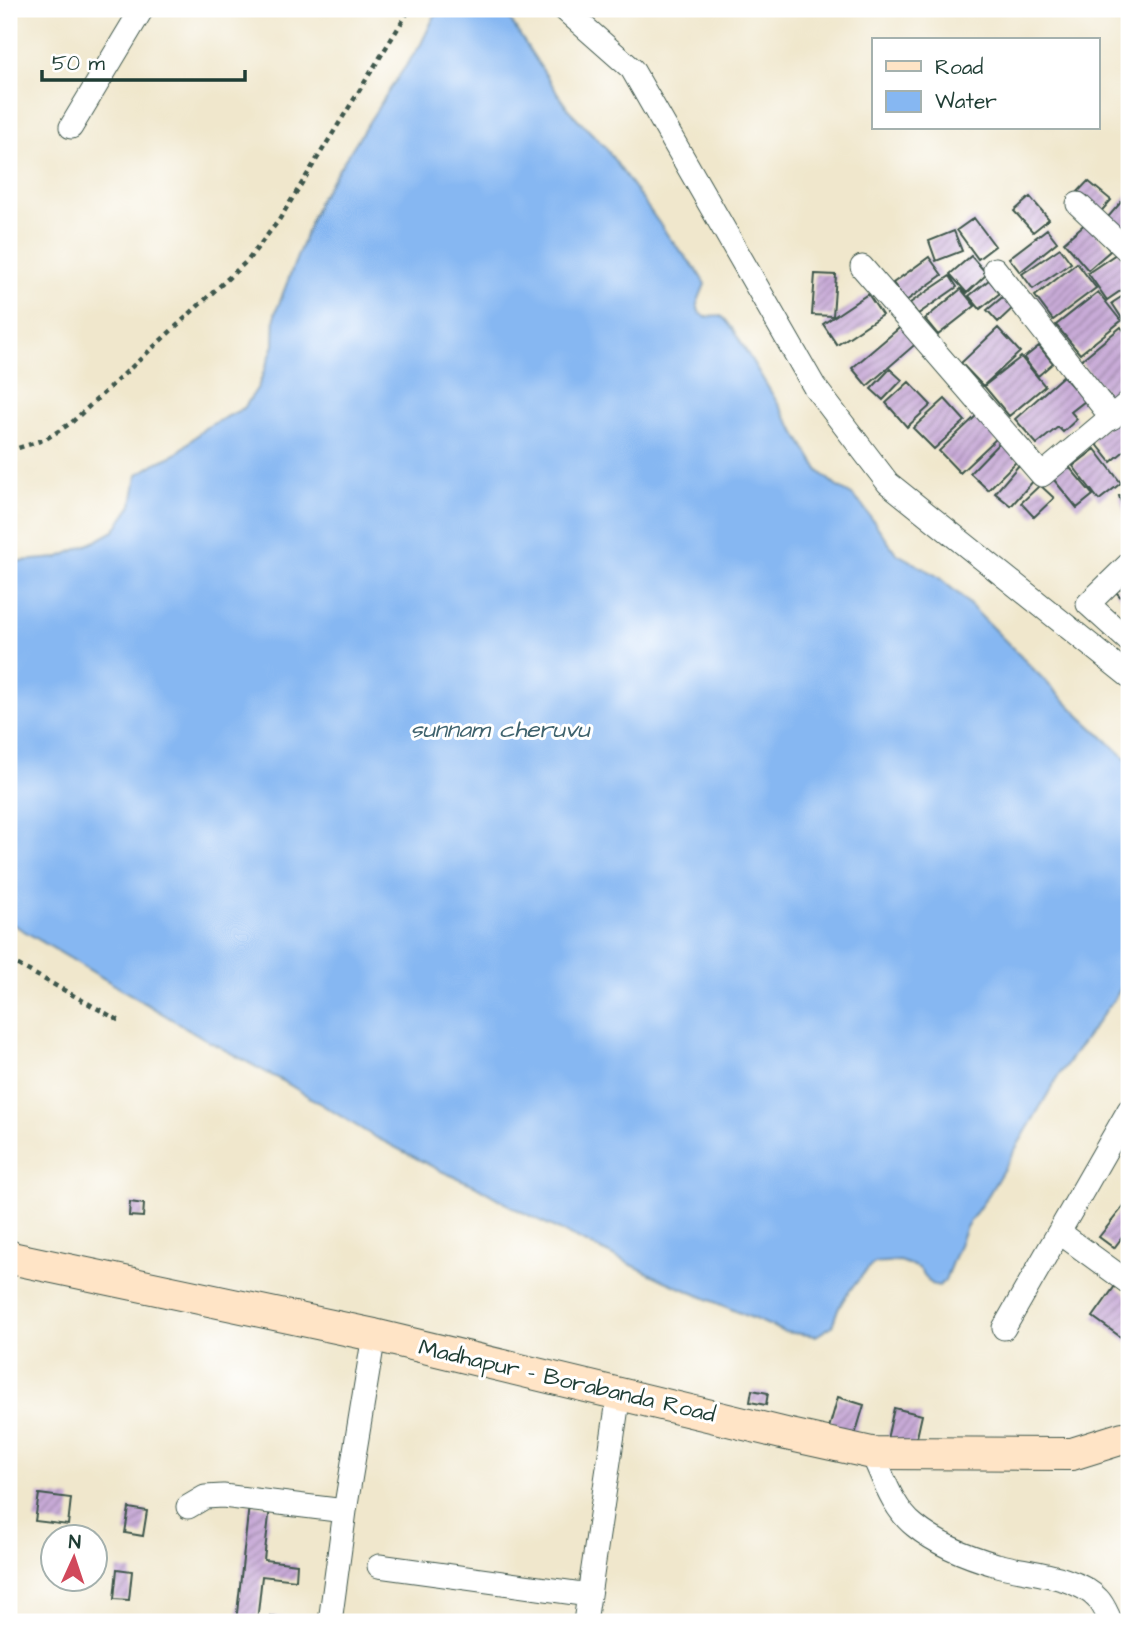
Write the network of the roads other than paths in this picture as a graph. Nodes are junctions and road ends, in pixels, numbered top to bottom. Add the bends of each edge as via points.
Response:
1 (142, 9) edge
2 (564, 9) edge
3 (71, 127) dead end
4 (1078, 204) dead end
5 (1129, 252) edge
6 (862, 267) dead end
7 (995, 269) dead end
8 (1129, 402) edge
9 (1112, 418) junction
10 (1129, 564) edge
11 (1129, 641) edge
12 (1129, 676) edge
13 (1128, 1117) edge
14 (1059, 1232) junction
15 (9, 1257) edge
16 (1129, 1283) edge
17 (1004, 1328) dead end
18 (374, 1335) junction
19 (619, 1394) junction
20 (1129, 1439) edge
21 (876, 1452) junction
22 (188, 1507) dead end
23 (345, 1511) junction
24 (379, 1566) dead end
25 (589, 1595) junction
26 (330, 1622) edge
27 (585, 1622) edge
28 (1111, 1622) edge

1 - 3 street
2 - 12 street via 632,69 814,386 888,483
4 - 5 street
6 - 9 street via 1042,475
7 - 9 street
8 - 9 street
10 - 11 street via 1088,604
13 - 14 street
14 - 16 street
14 - 17 street
15 - 18 street, Madhapur - Borabanda Road
18 - 19 street, Madhapur - Borabanda Road
18 - 23 street
19 - 21 street, Madhapur - Borabanda Road
19 - 25 street
20 - 21 street, Madhapur - Borabanda Road via 1072,1454
21 - 28 street via 903,1515 915,1527 975,1558 1074,1583 1099,1599
22 - 23 street via 205,1497 223,1496
23 - 26 street
24 - 25 street
25 - 27 street

